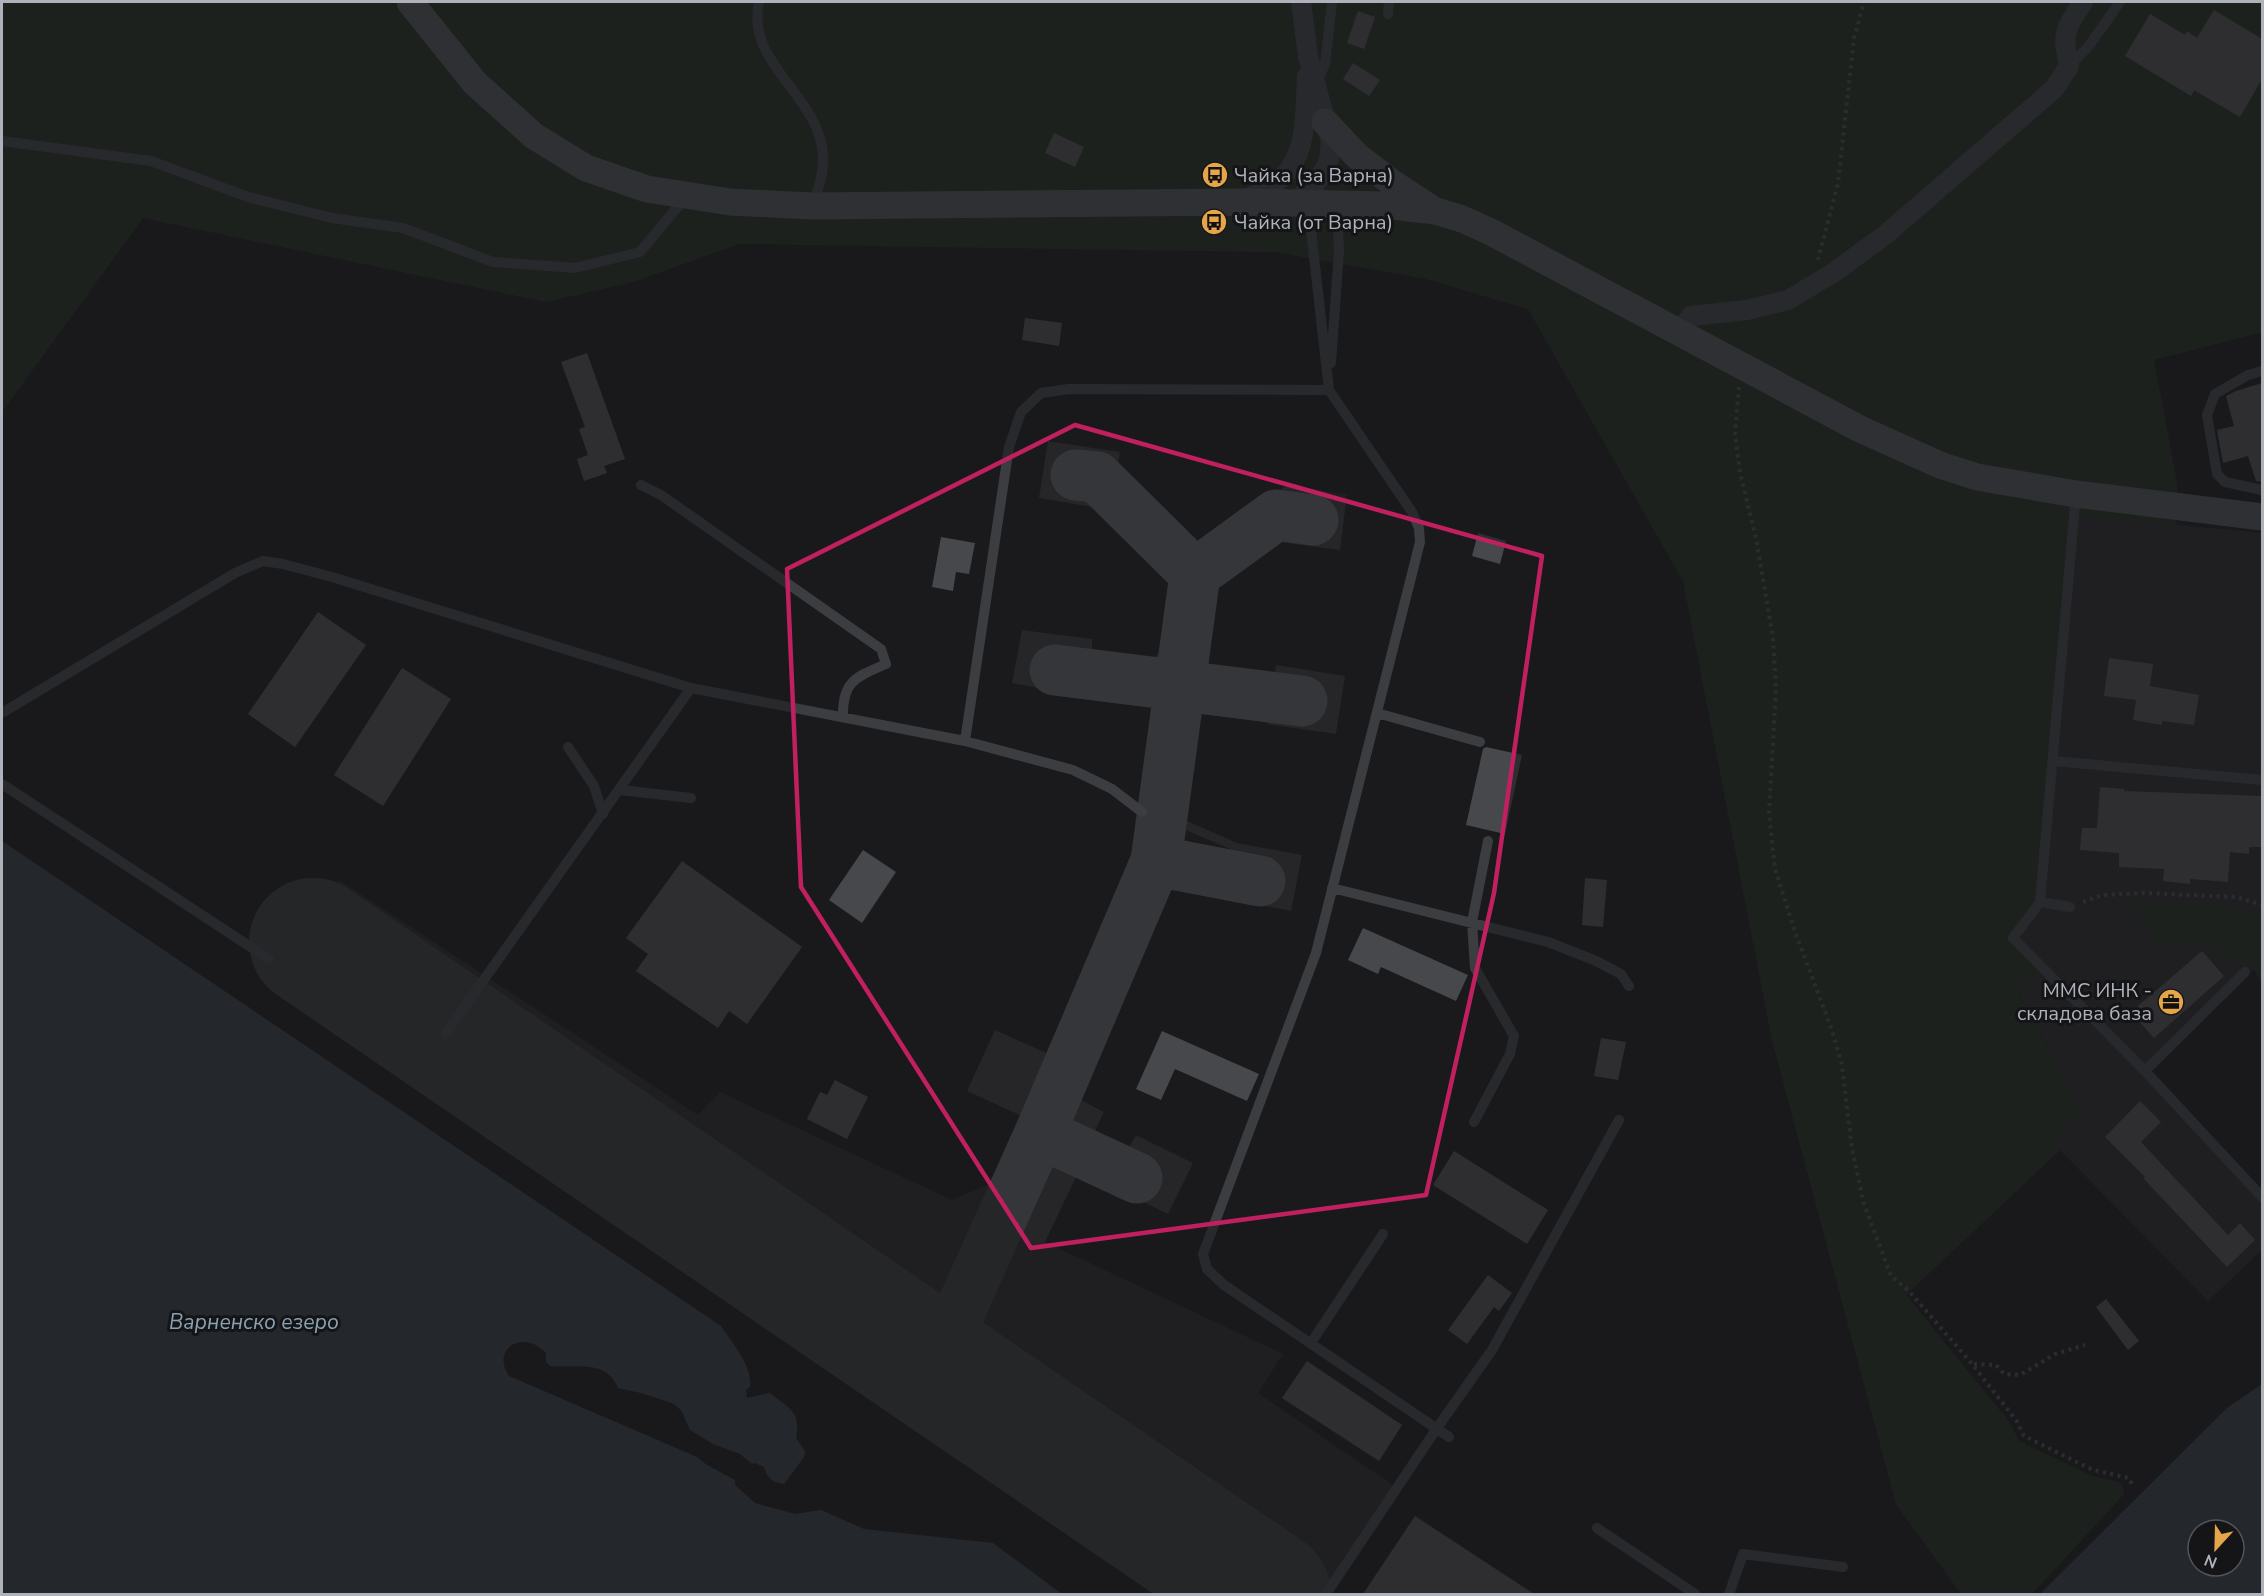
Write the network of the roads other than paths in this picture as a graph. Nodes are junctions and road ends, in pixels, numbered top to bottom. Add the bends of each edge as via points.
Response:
1 (410, 2) edge
2 (759, 2) edge
3 (1301, 2) edge
4 (1332, 2) edge
5 (1389, 2) edge
6 (2082, 2) edge
7 (2120, 2) edge
8 (1388, 14) dead end
9 (1308, 56) junction
10 (2069, 66) junction
11 (1315, 87) junction
12 (1325, 122) junction
13 (2, 141) edge
14 (1298, 152) junction
15 (686, 196) junction
16 (1306, 197) junction
17 (1242, 202) junction
18 (1336, 204) junction
19 (812, 206) junction
20 (1436, 211) junction
21 (1680, 331) junction
22 (2262, 372) edge
23 (1329, 390) junction
24 (641, 485) dead end
25 (2262, 490) edge
26 (2076, 494) junction
27 (2262, 517) edge
28 (691, 688) junction
29 (2, 713) edge
30 (1377, 713) junction
31 (843, 717) junction
32 (965, 741) junction
33 (1480, 742) dead end
34 (568, 747) dead end
35 (2053, 761) junction
36 (2262, 780) edge
37 (2, 784) edge
38 (620, 790) junction
39 (691, 798) dead end
40 (1142, 812) dead end
41 (603, 814) junction
42 (1488, 841) dead end
43 (1332, 888) junction
44 (2040, 902) junction
45 (2070, 907) road end
46 (1472, 922) junction
47 (269, 959) dead end
48 (2245, 972) dead end
49 (1629, 986) dead end
50 (446, 1033) dead end
51 (2145, 1071) junction
52 (1619, 1120) dead end
53 (1474, 1122) dead end
54 (2262, 1197) edge
55 (1383, 1234) dead end
56 (1311, 1343) junction
57 (1437, 1428) junction
58 (1449, 1437) dead end
59 (1597, 1528) dead end
60 (1843, 1567) dead end
61 (1326, 1594) edge
62 (1695, 1594) edge
63 (1729, 1594) edge

1 - 15 street via 475,83 534,136 586,168 647,189
2 - 19 lane via 757,28 762,46 814,120 823,156 820,185
3 - 9 street
4 - 11 lane via 1325,64
5 - 8 lane
6 - 10 street via 2064,32
7 - 10 lane via 2088,47
9 - 11 street
9 - 14 street
10 - 21 street via 2054,89 1885,235 1833,273 1788,300 1747,310 1691,316
11 - 12 street
12 - 16 street via 1331,142 1329,160
12 - 20 street via 1357,156
13 - 15 lane via 151,160 248,197 332,218 403,228 493,262 516,264 575,268 640,252
14 - 16 street via 1305,171
14 - 17 street via 1288,171
15 - 19 street
16 - 17 street
16 - 18 street
16 - 23 lane
17 - 19 street
18 - 20 street
18 - 23 lane via 1339,251
20 - 21 street via 1491,232
21 - 26 street via 1860,429 1940,465 1977,477
22 - 25 lane via 2248,375 2215,394 2207,415 2217,474 2224,482
23 - 30 lane via 1419,528 1420,542
23 - 32 lane via 1069,389 1041,393 1034,399 1021,412 1009,447
24 - 31 lane via 661,495 881,649 886,664 857,677 847,687 842,701
26 - 27 street
26 - 35 lane
28 - 29 lane via 332,577 263,561 235,573
28 - 31 lane
28 - 38 lane
30 - 33 lane
30 - 43 lane
31 - 32 lane
32 - 40 lane via 1073,770 1112,789
34 - 41 lane via 594,786
35 - 36 lane
35 - 44 lane
37 - 47 lane
38 - 39 lane
38 - 41 lane
41 - 50 lane
42 - 46 lane
43 - 46 lane
43 - 56 lane via 1316,953 1203,1254 1207,1269 1224,1285
44 - 45 lane
44 - 51 lane via 2013,938
46 - 49 lane via 1548,942 1594,960 1622,974
46 - 53 lane via 1475,968 1514,1036 1510,1054
48 - 51 lane
51 - 54 lane
52 - 57 lane via 1492,1350
55 - 56 lane
56 - 57 lane
57 - 58 lane
57 - 61 lane
59 - 62 lane
60 - 63 lane via 1743,1554

